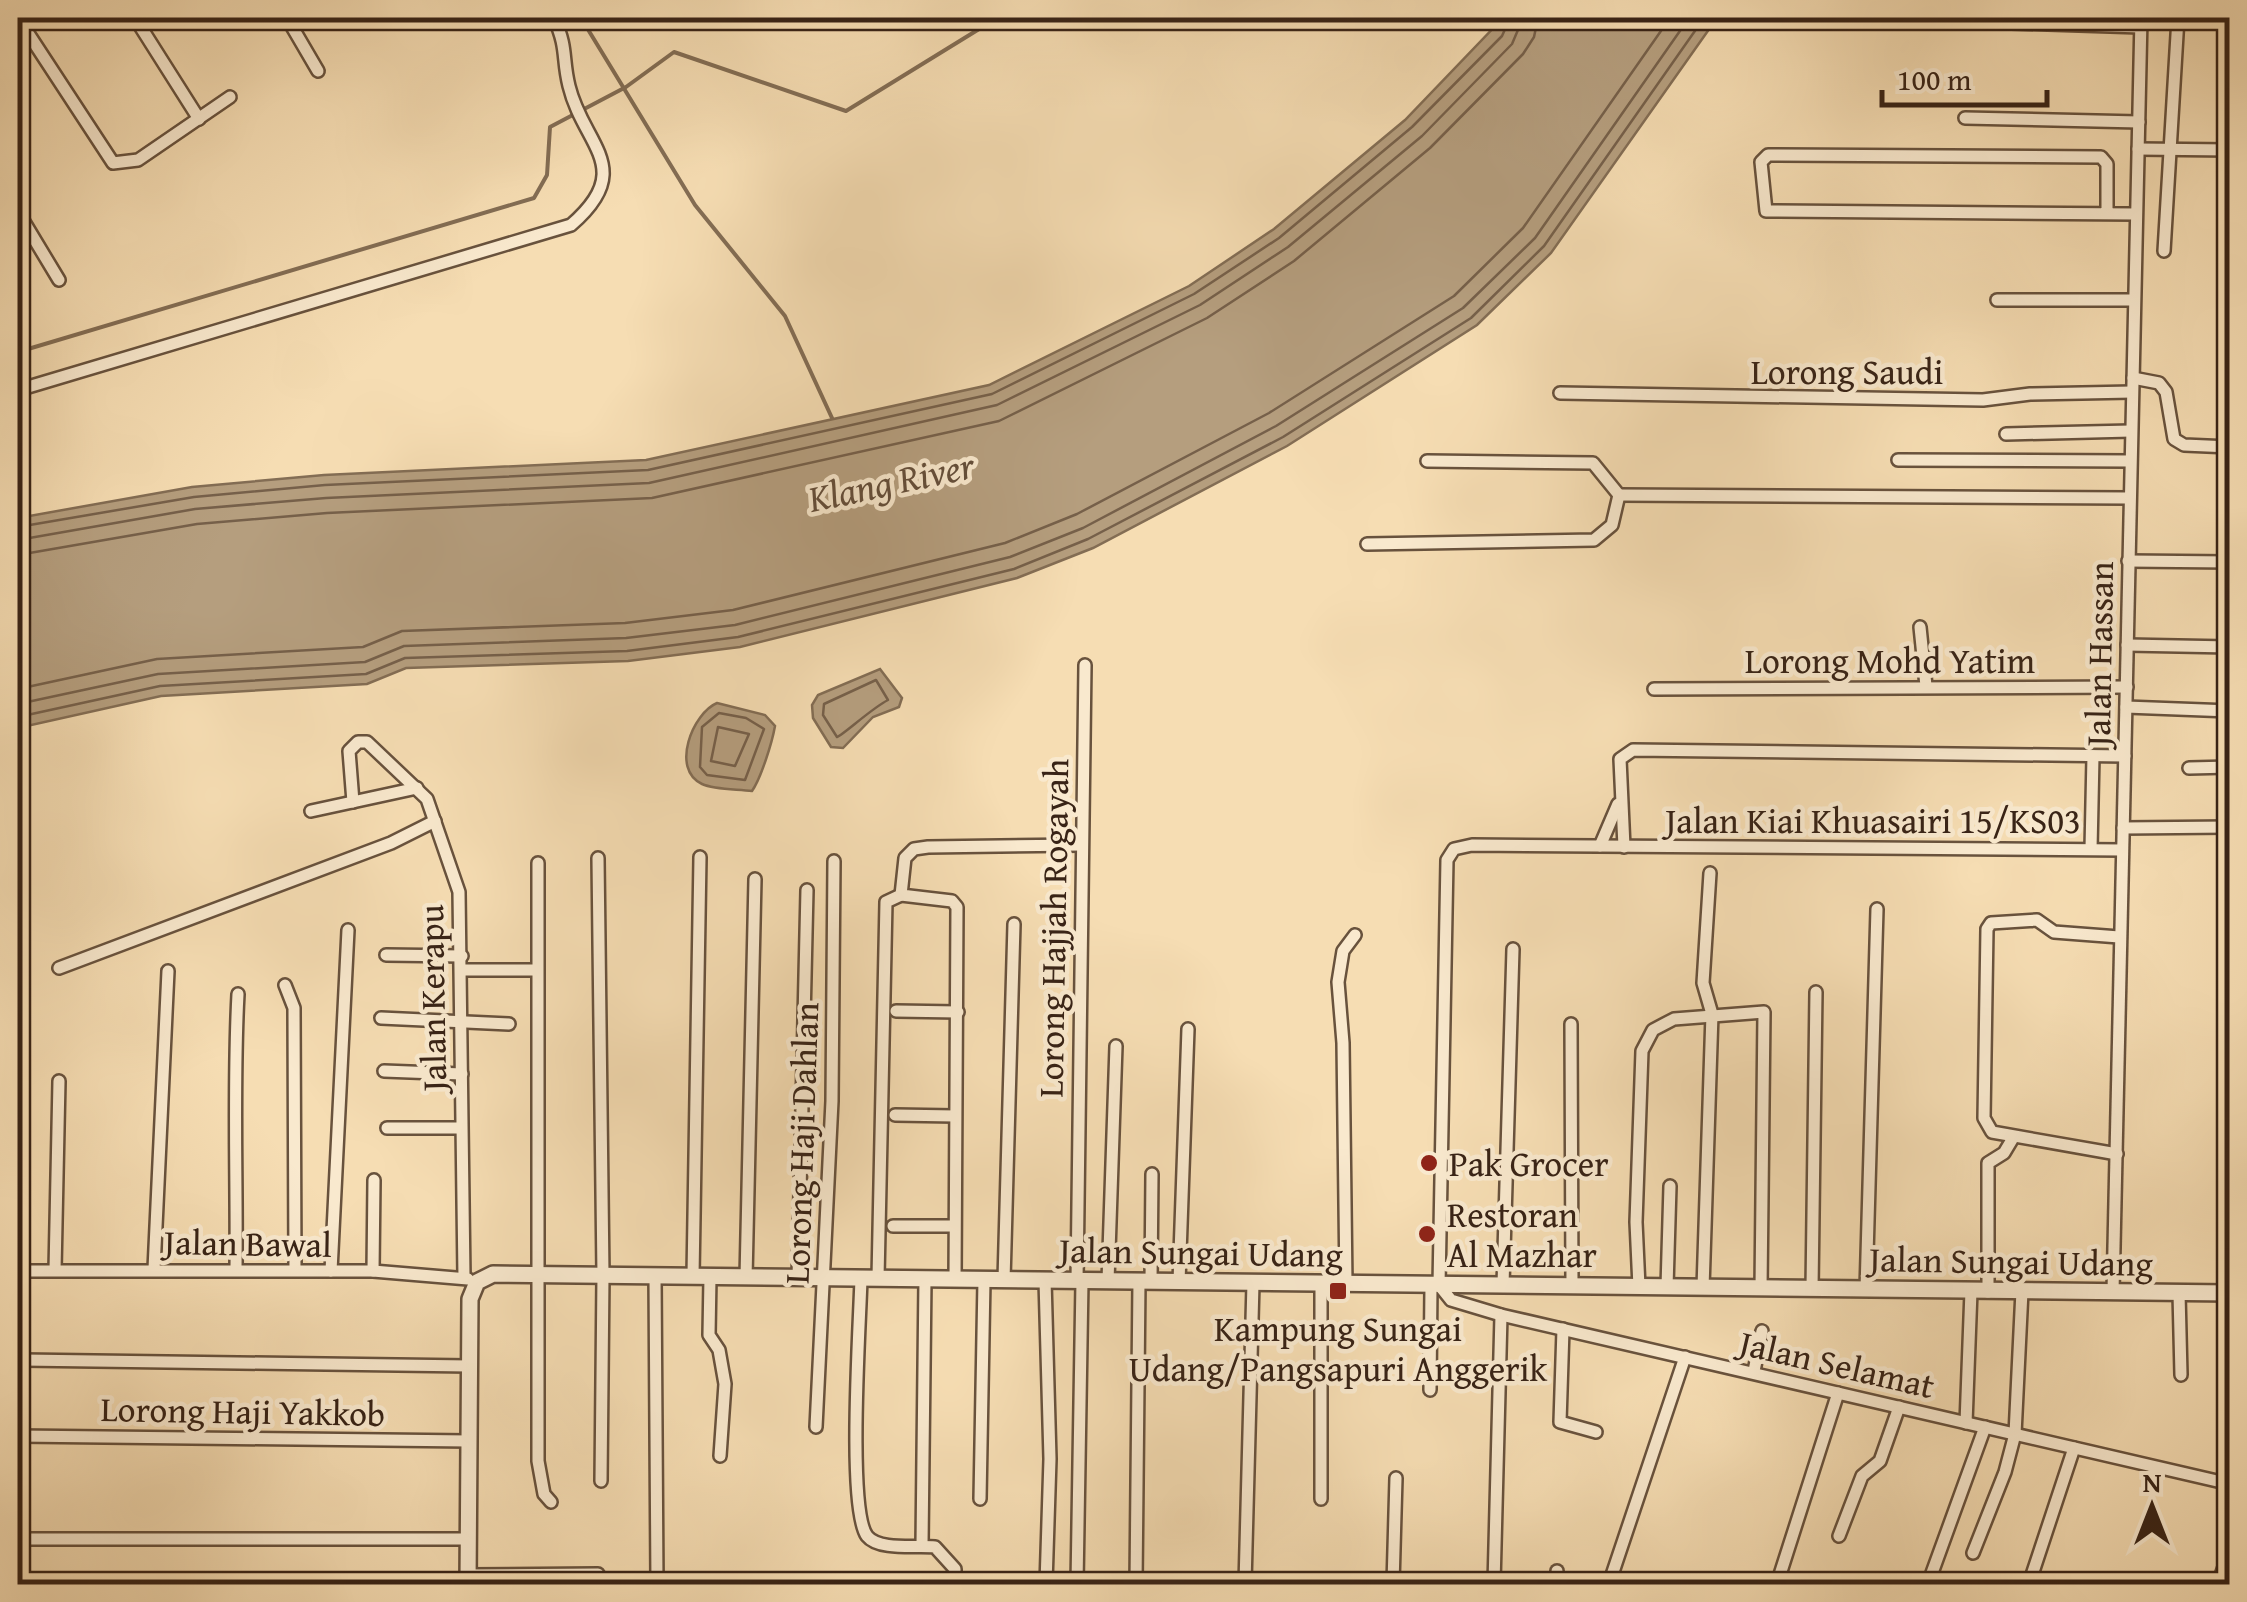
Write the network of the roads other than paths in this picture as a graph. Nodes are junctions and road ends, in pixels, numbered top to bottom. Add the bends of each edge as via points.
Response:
1 (18, 18) edge
2 (135, 18) edge
3 (287, 18) edge
4 (554, 18) edge
5 (2178, 18) edge
6 (1981, 22) dead end
7 (2141, 22) edge
8 (318, 71) dead end
9 (230, 97) dead end
10 (199, 118) junction
11 (1966, 118) dead end
12 (2138, 122) junction
13 (2138, 149) junction
14 (2170, 150) junction
15 (2230, 150) edge
16 (18, 212) edge
17 (2106, 214) junction
18 (2136, 214) junction
19 (2164, 251) dead end
20 (59, 280) dead end
21 (1997, 300) dead end
22 (2134, 300) junction
23 (2133, 378) junction
24 (18, 390) edge
25 (2132, 392) junction
26 (1560, 393) dead end
27 (2131, 432) junction
28 (2006, 434) dead end
29 (2230, 447) edge
30 (1898, 460) dead end
31 (1427, 461) dead end
32 (2130, 461) junction
33 (1619, 496) junction
34 (2129, 498) junction
35 (1367, 544) dead end
36 (2140, 561) junction
37 (2230, 562) edge
38 (1920, 627) dead end
39 (2128, 646) junction
40 (2230, 646) edge
41 (1084, 666) dead end
42 (1926, 686) junction
43 (2126, 687) junction
44 (1654, 689) dead end
45 (2130, 708) junction
46 (2230, 711) edge
47 (2096, 756) junction
48 (2119, 756) junction
49 (2230, 767) edge
50 (2188, 768) dead end
51 (417, 788) junction
52 (1620, 800) junction
53 (354, 802) junction
54 (311, 811) dead end
55 (438, 827) junction
56 (2230, 827) edge
57 (2128, 828) junction
58 (1081, 846) junction
59 (1600, 846) junction
60 (1624, 846) junction
61 (2090, 849) junction
62 (2122, 850) junction
63 (700, 857) dead end
64 (598, 858) dead end
65 (834, 861) dead end
66 (538, 863) dead end
67 (1710, 873) dead end
68 (754, 879) dead end
69 (807, 890) dead end
70 (902, 895) junction
71 (1877, 910) dead end
72 (1014, 924) dead end
73 (348, 930) dead end
74 (1355, 935) dead end
75 (2119, 937) junction
76 (1512, 949) dead end
77 (386, 956) dead end
78 (462, 956) junction
79 (58, 968) dead end
80 (462, 970) junction
81 (537, 970) junction
82 (168, 971) dead end
83 (285, 985) dead end
84 (1816, 992) dead end
85 (238, 994) dead end
86 (896, 1011) dead end
87 (958, 1012) junction
88 (1712, 1014) junction
89 (381, 1018) dead end
90 (462, 1022) junction
91 (509, 1024) dead end
92 (1571, 1024) dead end
93 (1188, 1029) dead end
94 (1116, 1046) dead end
95 (384, 1072) dead end
96 (462, 1074) junction
97 (59, 1081) dead end
98 (895, 1115) dead end
99 (956, 1116) junction
100 (388, 1128) dead end
101 (461, 1128) junction
102 (2013, 1138) junction
103 (2117, 1154) junction
104 (1152, 1174) dead end
105 (374, 1180) dead end
106 (1670, 1186) dead end
107 (18, 1215) edge
108 (893, 1226) dead end
109 (954, 1226) junction
110 (154, 1269) junction
111 (236, 1269) junction
112 (54, 1270) junction
113 (296, 1270) junction
114 (20, 1271) edge
115 (331, 1271) junction
116 (373, 1272) junction
117 (538, 1275) junction
118 (604, 1276) junction
119 (655, 1276) junction
120 (702, 1276) junction
121 (746, 1278) junction
122 (798, 1278) junction
123 (825, 1278) junction
124 (869, 1278) junction
125 (925, 1279) junction
126 (470, 1280) junction
127 (955, 1280) junction
128 (984, 1280) junction
129 (1004, 1280) junction
130 (1045, 1280) junction
131 (1079, 1281) junction
132 (1108, 1281) junction
133 (1145, 1281) junction
134 (1180, 1282) junction
135 (1254, 1283) junction
136 (1321, 1284) junction
137 (1346, 1284) junction
138 (1435, 1285) junction
139 (1503, 1286) junction
140 (1572, 1286) junction
141 (1639, 1287) junction
142 (1667, 1288) junction
143 (1703, 1288) junction
144 (1762, 1288) junction
145 (1812, 1289) junction
146 (1866, 1290) junction
147 (1971, 1291) junction
148 (2022, 1291) junction
149 (1988, 1292) junction
150 (2113, 1292) junction
151 (2179, 1293) junction
152 (2230, 1293) edge
153 (1502, 1314) junction
154 (1563, 1329) junction
155 (1762, 1332) dead end
156 (1686, 1357) junction
157 (23, 1360) junction
158 (469, 1366) junction
159 (1754, 1372) junction
160 (2182, 1375) dead end
161 (1430, 1390) dead end
162 (1838, 1393) junction
163 (1899, 1407) junction
164 (1966, 1423) junction
165 (1985, 1427) junction
166 (816, 1428) dead end
167 (1596, 1432) dead end
168 (2014, 1434) junction
169 (19, 1436) edge
170 (468, 1441) junction
171 (2074, 1448) junction
172 (720, 1456) dead end
173 (1396, 1478) dead end
174 (601, 1482) dead end
175 (2230, 1484) edge
176 (980, 1499) dead end
177 (1320, 1499) dead end
178 (551, 1502) dead end
179 (1838, 1536) dead end
180 (19, 1539) edge
181 (468, 1540) junction
182 (922, 1546) junction
183 (2230, 1550) edge
184 (1973, 1553) dead end
185 (598, 1574) dead end
186 (468, 1580) edge
187 (20, 1584) edge
188 (387, 1584) edge
189 (446, 1584) edge
190 (657, 1584) edge
191 (956, 1584) edge
192 (1046, 1584) edge
193 (1077, 1584) edge
194 (1136, 1584) edge
195 (1245, 1584) edge
196 (1394, 1584) edge
197 (1494, 1584) edge
198 (1609, 1584) edge
199 (1777, 1584) edge
200 (1928, 1584) edge
201 (2029, 1584) edge
202 (2218, 1584) edge

1 - 10 street via 113,163 138,160
2 - 10 street
3 - 8 street
4 - 24 street via 567,47 573,97 603,160 599,194 572,225
5 - 14 street
6 - 7 street
7 - 12 street, Jalan Hassan
9 - 10 street
11 - 12 street
12 - 13 street, Jalan Hassan
13 - 14 street
13 - 18 street, Jalan Hassan
14 - 15 street
14 - 19 street
16 - 20 street
17 - 17 street via 1764,210 1762,162 1768,155 2101,157 2107,164
17 - 18 street
18 - 22 street, Jalan Hassan
21 - 22 street
22 - 23 street, Jalan Hassan
23 - 25 street, Jalan Hassan
23 - 29 street via 2159,382 2166,392 2174,439
25 - 26 street, Lorong Saudi via 1983,400
25 - 27 street, Jalan Hassan
27 - 28 street
27 - 32 street, Jalan Hassan
30 - 32 street
31 - 33 street via 1593,463
32 - 34 street, Jalan Hassan
33 - 34 street
33 - 35 street via 1612,525 1594,540
34 - 36 street, Jalan Hassan
36 - 37 street
36 - 39 street, Jalan Hassan
38 - 42 street
39 - 40 street
39 - 43 street, Jalan Hassan
41 - 58 street, Lorong Hajjah Rogayah
42 - 43 street, Lorong Mohd Yatim
42 - 44 street, Lorong Mohd Yatim
43 - 45 street, Jalan Hassan
45 - 46 street
45 - 48 street, Jalan Hassan
47 - 48 street
47 - 52 street via 1632,750 1620,759
47 - 61 street
48 - 57 street, Jalan Hassan
49 - 50 street
51 - 53 street
51 - 53 street, Jalan Kerapu via 373,744 358,742 349,751
51 - 55 street, Jalan Kerapu
52 - 59 street
52 - 60 street
53 - 54 street
55 - 78 street, Jalan Kerapu via 459,892
55 - 79 street
56 - 57 street
57 - 62 street, Jalan Hassan
58 - 70 street via 914,849 905,858
58 - 131 street, Lorong Hajjah Rogayah
59 - 60 street, Jalan Kiai Khuasairi 15/KS03
59 - 138 street, Jalan Kiai Khuasairi 15/KS03 via 1472,845 1449,854
60 - 61 street, Jalan Kiai Khuasairi 15/KS03
61 - 62 street, Jalan Kiai Khuasairi 15/KS03
62 - 75 street, Jalan Hassan
63 - 120 street
64 - 118 street
65 - 123 street, Lorong Haji Dahlan
66 - 81 street
67 - 88 street via 1703,984
68 - 121 street
69 - 122 street
70 - 87 street via 956,904
70 - 124 street via 886,902
71 - 146 street
72 - 129 street
73 - 115 street
74 - 137 street via 1343,951 1338,982
75 - 102 street via 2054,932 2037,920 1987,928 1984,1118 1992,1132
75 - 103 street, Jalan Hassan
76 - 139 street
77 - 78 street
78 - 80 street, Jalan Kerapu
80 - 81 street
80 - 90 street, Jalan Kerapu
81 - 117 street
82 - 110 street
83 - 113 street via 294,1008
84 - 145 street
85 - 111 street
86 - 87 street
87 - 99 street
88 - 141 street via 1653,1030 1642,1051
88 - 143 street
88 - 144 street via 1764,1012
89 - 90 street
90 - 91 street
90 - 96 street, Jalan Kerapu
92 - 140 street
93 - 134 street
94 - 132 street
95 - 96 street
96 - 101 street, Jalan Kerapu
97 - 112 street
98 - 99 street
99 - 109 street
100 - 101 street
101 - 126 street, Jalan Kerapu
102 - 103 street
102 - 149 street via 1988,1163
103 - 150 street, Jalan Hassan
104 - 133 street
105 - 116 street
106 - 142 street
107 - 114 street
108 - 109 street
109 - 127 street
110 - 111 street, Jalan Bawal
110 - 112 street, Jalan Bawal
111 - 113 street, Jalan Bawal
112 - 114 street, Jalan Bawal
113 - 115 street, Jalan Bawal
114 - 157 street
115 - 116 street, Jalan Bawal
116 - 126 street, Jalan Bawal
117 - 118 street, Jalan Sungai Udang
117 - 126 street, Jalan Sungai Udang
117 - 178 street via 538,1461
118 - 119 street, Jalan Sungai Udang
118 - 174 street
119 - 120 street, Jalan Sungai Udang
119 - 190 street
120 - 121 street, Jalan Sungai Udang
120 - 172 street via 709,1335 725,1384
121 - 122 street, Jalan Sungai Udang
122 - 123 street, Jalan Sungai Udang
123 - 124 street, Jalan Sungai Udang
123 - 166 street, Lorong Haji Dahlan
124 - 125 street, Jalan Sungai Udang
124 - 182 street via 858,1459 862,1523 878,1544
125 - 127 street, Jalan Sungai Udang
125 - 182 street
126 - 158 street
127 - 128 street, Jalan Sungai Udang
128 - 129 street, Jalan Sungai Udang
128 - 176 street
129 - 130 street, Jalan Sungai Udang
130 - 131 street, Jalan Sungai Udang
130 - 192 street
131 - 132 street, Jalan Sungai Udang
131 - 193 street
132 - 133 street, Jalan Sungai Udang
133 - 134 street, Jalan Sungai Udang
133 - 194 street
134 - 135 street, Jalan Sungai Udang
135 - 136 street, Jalan Sungai Udang
135 - 195 street
136 - 137 street, Jalan Sungai Udang
136 - 177 street
137 - 138 street, Jalan Sungai Udang
138 - 139 street, Jalan Sungai Udang
138 - 153 street, Jalan Selamat via 1450,1300
138 - 161 street
139 - 140 street, Jalan Sungai Udang
140 - 141 street, Jalan Sungai Udang
141 - 142 street, Jalan Sungai Udang
142 - 143 street, Jalan Sungai Udang
143 - 144 street, Jalan Sungai Udang
144 - 145 street, Jalan Sungai Udang
145 - 146 street, Jalan Sungai Udang
146 - 147 street, Jalan Sungai Udang
147 - 149 street, Jalan Sungai Udang
147 - 164 street
148 - 149 street, Jalan Sungai Udang
148 - 150 street, Jalan Sungai Udang
148 - 168 street
150 - 151 street, Jalan Sungai Udang
151 - 152 street, Jalan Sungai Udang
151 - 160 street
153 - 154 street, Jalan Selamat
153 - 197 street
154 - 156 street, Jalan Selamat
154 - 167 street via 1560,1422
155 - 159 street
156 - 159 street, Jalan Selamat
156 - 198 street
157 - 158 street
157 - 169 street
158 - 170 street
159 - 162 street, Jalan Selamat
162 - 163 street, Jalan Selamat
162 - 199 street
163 - 164 street, Jalan Selamat
163 - 179 street via 1880,1461 1862,1476
164 - 165 street, Jalan Selamat
165 - 168 street, Jalan Selamat
165 - 200 street
168 - 171 street, Jalan Selamat
168 - 184 street
169 - 170 street, Lorong Haji Yakkob
169 - 180 street
170 - 181 street
171 - 175 street, Jalan Selamat
171 - 201 street
173 - 196 street
180 - 181 street
180 - 187 street
181 - 186 street
182 - 191 street via 946,1555
183 - 202 street
185 - 186 street
188 - 189 street

